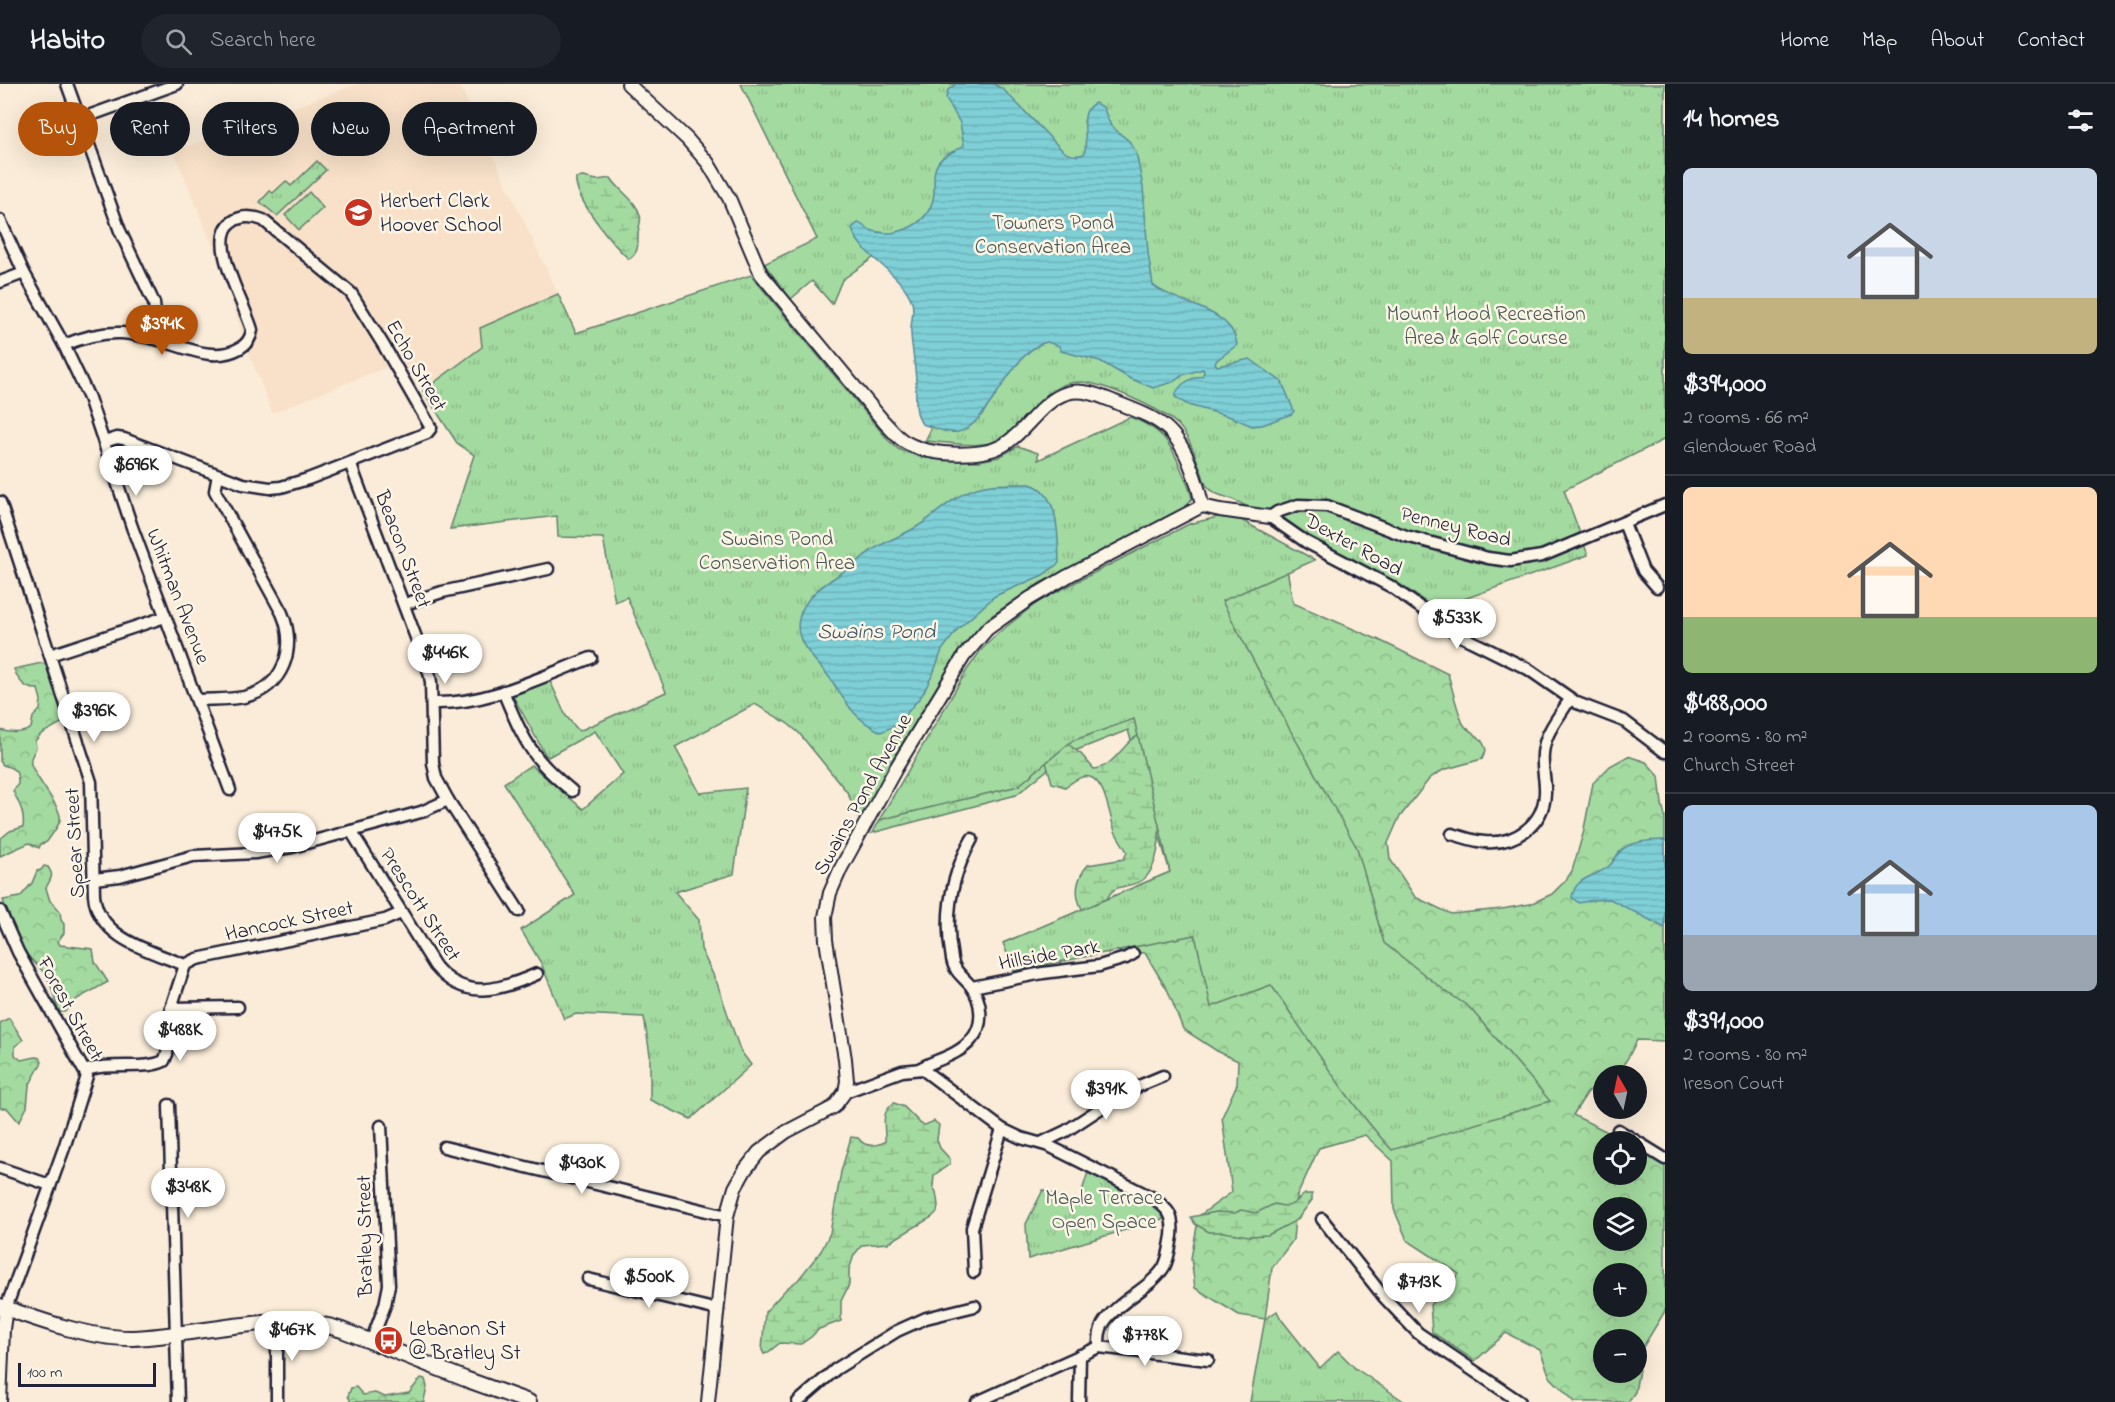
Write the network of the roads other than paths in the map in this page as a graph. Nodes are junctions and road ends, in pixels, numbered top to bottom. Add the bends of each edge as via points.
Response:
1 (67, 84) edge
2 (177, 84) edge
3 (628, 84) edge
4 (74, 102) edge
5 (98, 113) edge
6 (93, 156) edge
7 (0, 220) edge
8 (24, 273) junction
9 (0, 282) edge
10 (151, 338) junction
11 (64, 345) junction
12 (104, 442) junction
13 (350, 463) junction
14 (218, 475) junction
15 (0, 502) edge
16 (1665, 505) edge
17 (1202, 506) junction
18 (1270, 517) junction
19 (1624, 523) junction
20 (548, 569) dead end
21 (1657, 587) dead end
22 (405, 604) junction
23 (165, 617) junction
24 (50, 656) junction
25 (591, 658) dead end
26 (503, 692) junction
27 (1570, 699) junction
28 (197, 700) junction
29 (432, 704) junction
30 (1665, 752) edge
31 (230, 790) dead end
32 (572, 791) dead end
33 (448, 800) junction
34 (351, 831) junction
35 (1452, 834) dead end
36 (972, 839) dead end
37 (94, 879) junction
38 (0, 911) edge
39 (519, 911) dead end
40 (401, 913) junction
41 (1132, 954) dead end
42 (185, 964) junction
43 (537, 974) dead end
44 (972, 987) junction
45 (238, 1007) dead end
46 (171, 1008) junction
47 (919, 1069) junction
48 (86, 1071) junction
49 (1163, 1076) dead end
50 (845, 1092) junction
51 (169, 1105) dead end
52 (381, 1126) dead end
53 (1002, 1129) junction
54 (1618, 1130) dead end
55 (1041, 1143) junction
56 (444, 1147) dead end
57 (1665, 1159) edge
58 (0, 1168) edge
59 (50, 1185) junction
60 (728, 1216) junction
61 (1322, 1219) dead end
62 (974, 1272) dead end
63 (588, 1279) dead end
64 (975, 1306) dead end
65 (3, 1307) edge
66 (718, 1310) junction
67 (277, 1323) junction
68 (176, 1334) junction
69 (371, 1342) junction
70 (1099, 1347) junction
71 (1080, 1355) junction
72 (1208, 1360) dead end
73 (0, 1402) edge
74 (178, 1402) edge
75 (278, 1402) edge
76 (529, 1402) edge
77 (708, 1402) edge
78 (798, 1402) edge
79 (977, 1402) edge
80 (1079, 1402) edge
81 (1520, 1402) edge

1 - 4 street
2 - 5 street
3 - 17 street via 708,163 729,198 760,274 903,441 932,451 991,450 1009,442 1056,397 1085,392 1145,413 1175,435 1190,463
6 - 10 street via 120,231 154,303
7 - 8 street, Whitman Avenue
8 - 9 street
8 - 11 street, Whitman Avenue
10 - 11 street via 105,333
10 - 13 street, Echo Street via 216,355 245,344 252,330 226,260 224,230 237,219 250,216 263,220 351,293 430,425 427,433
11 - 12 street, Whitman Avenue
12 - 14 street, Echo Street via 122,438
12 - 23 street, Whitman Avenue
13 - 14 street, Echo Street via 273,488 254,487
13 - 22 street, Beacon Street
14 - 28 street via 215,491 282,613 289,642 279,674 262,690 243,697
15 - 24 street, Spear Street
16 - 19 street, Penney Road
17 - 18 street
17 - 50 street, Swains Pond Avenue via 1029,599 987,629 964,656 880,797 830,893 825,933 845,1059
18 - 19 street, Penney Road via 1298,505 1328,506 1406,536 1504,561 1542,556
18 - 27 street, Dexter Road via 1306,542 1390,586 1459,635 1528,669
19 - 21 street via 1643,572
20 - 22 street
22 - 29 street, Beacon Street via 429,672
23 - 24 street
23 - 28 street, Whitman Avenue
24 - 37 street, Spear Street via 92,787
25 - 26 street
26 - 29 street
26 - 32 street via 538,759
27 - 30 street, Dexter Road via 1623,721
27 - 35 street via 1545,742 1545,795 1535,822 1521,834 1500,842 1473,841
28 - 31 street, Whitman Avenue
29 - 33 street, Beacon Street via 433,763
33 - 34 street via 421,812
33 - 39 street, Beacon Street
34 - 37 street via 292,847 193,856
34 - 40 street, Prescott Street
36 - 44 street via 961,858 949,903 952,962
37 - 42 street, Spear Street via 96,905 115,933
38 - 48 street, Forest Street via 18,952
40 - 42 street, Hancock Street via 385,920
40 - 43 street, Prescott Street via 435,966 456,985 501,988
41 - 44 street, Hillside Park via 1099,966
42 - 46 street
44 - 47 street via 981,1018 976,1034 955,1053
45 - 46 street
46 - 48 street via 163,1062
47 - 50 street via 902,1071
47 - 53 street
48 - 59 street, Forest Street via 87,1080
49 - 55 street via 1127,1091
50 - 60 street via 834,1107 786,1132 759,1152 735,1188
51 - 68 street
52 - 69 street, Bratley Street via 389,1285
53 - 55 street
53 - 62 street via 972,1228
54 - 57 street
55 - 70 street via 1153,1198 1171,1214 1172,1233 1164,1267 1103,1323
56 - 60 street
58 - 59 street
59 - 65 street, Forest Street
60 - 66 street
61 - 81 street via 1418,1333
63 - 66 street
64 - 78 street via 926,1318 897,1331 836,1369
65 - 68 main road via 108,1336
65 - 73 street, Forest Street
66 - 77 street
67 - 68 main road
67 - 69 main road via 323,1325
67 - 75 street
68 - 74 street
69 - 76 main road
70 - 71 street
70 - 72 street
71 - 79 street
71 - 80 street

